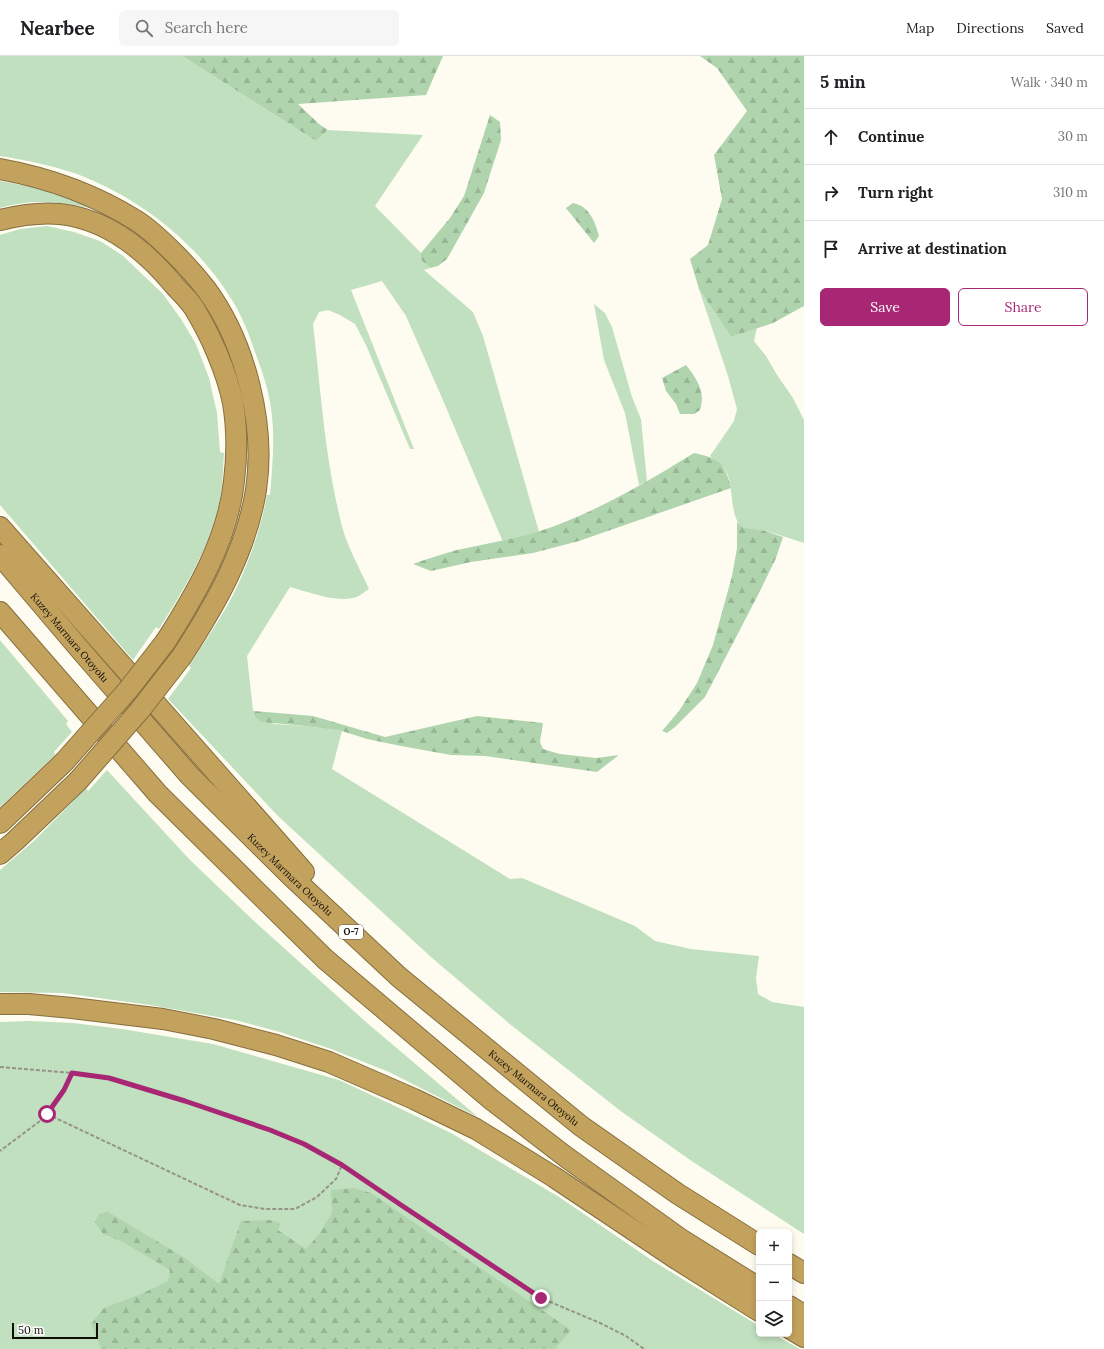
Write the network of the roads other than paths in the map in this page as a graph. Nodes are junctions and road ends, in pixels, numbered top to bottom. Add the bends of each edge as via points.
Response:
1 (0, 169) edge
2 (0, 220) edge
3 (0, 527) edge
4 (0, 555) edge
5 (0, 612) edge
6 (0, 823) edge
7 (0, 854) edge
8 (399, 977) junction
9 (0, 1004) edge
10 (756, 1243) edge
11 (791, 1265) edge
12 (804, 1273) edge
13 (756, 1286) edge
14 (792, 1308) edge
15 (756, 1309) edge
16 (804, 1315) edge
17 (792, 1330) edge
18 (804, 1336) edge

1 - 7 highway, bridge via 30,174 70,186 109,204 138,222 182,261 206,289 236,344 254,404 258,440 256,490 237,557 221,590 182,656 140,710 78,781
2 - 6 highway, bridge via 27,214 60,214 87,220 112,231 136,247 162,270 193,307 210,336 233,403 236,439 234,482 224,528 213,557 186,610 128,690 64,762
3 - 8 highway
4 - 8 highway, Kuzey Marmara Otoyolu / O-7 via 190,776 291,876
5 - 13 highway via 158,794 325,959 492,1100 566,1157 679,1238
8 - 10 highway, Kuzey Marmara Otoyolu / O-7 via 581,1126 678,1194
9 - 15 highway via 29,1004 163,1019 276,1045 329,1062 476,1129
11 - 12 highway
14 - 16 highway
17 - 18 highway

